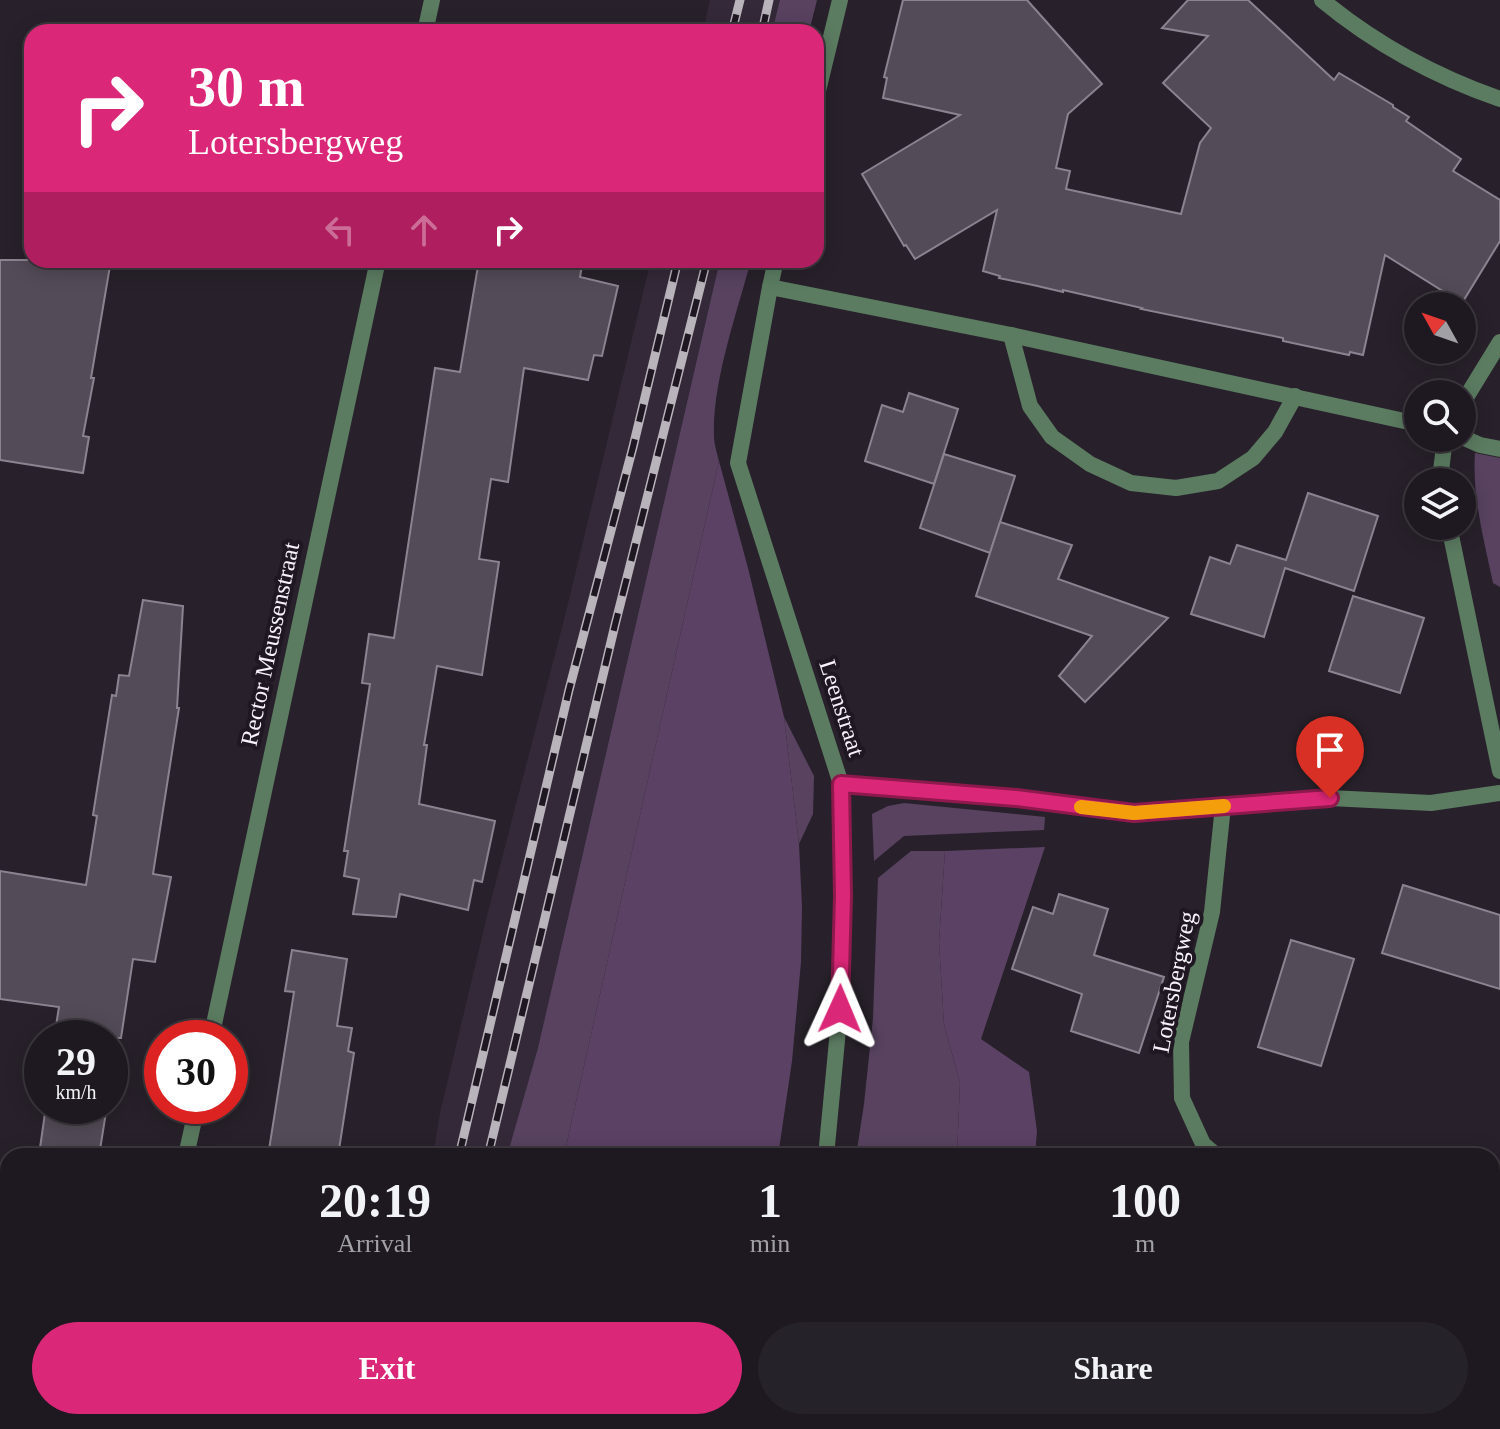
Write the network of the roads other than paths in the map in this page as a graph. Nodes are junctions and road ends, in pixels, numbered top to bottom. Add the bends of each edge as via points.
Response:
1 (432, 0) edge
2 (840, 0) edge
3 (1322, 0) edge
4 (427, 24) edge
5 (824, 66) edge
6 (1500, 99) edge
7 (376, 268) edge
8 (774, 268) edge
9 (770, 287) junction
10 (1011, 335) junction
11 (1500, 342) edge
12 (1476, 381) edge
13 (1295, 396) junction
14 (1404, 421) edge
15 (1476, 443) edge
16 (1500, 449) edge
17 (1452, 540) edge
18 (1500, 771) edge
19 (841, 784) junction
20 (1500, 793) edge
21 (1223, 806) junction
22 (215, 1020) edge
23 (193, 1124) edge
24 (188, 1148) edge
25 (827, 1148) edge
26 (1208, 1148) edge

1 - 4 street
2 - 5 street
3 - 6 street via 1423,66
7 - 22 street, Rector Meussenstraat
8 - 9 street, Leenstraat
9 - 10 street
9 - 19 street, Leenstraat via 738,463
10 - 13 street
10 - 13 street via 1030,406 1052,437 1090,464 1131,483 1176,488 1218,481 1253,458
11 - 12 street
13 - 14 street
15 - 16 street
17 - 18 street
19 - 21 street via 1134,813
19 - 25 street, Leenstraat via 840,1009
20 - 21 street via 1431,803 1330,798
21 - 26 street, Lotersbergweg via 1212,912 1181,1042 1182,1098
23 - 24 street

